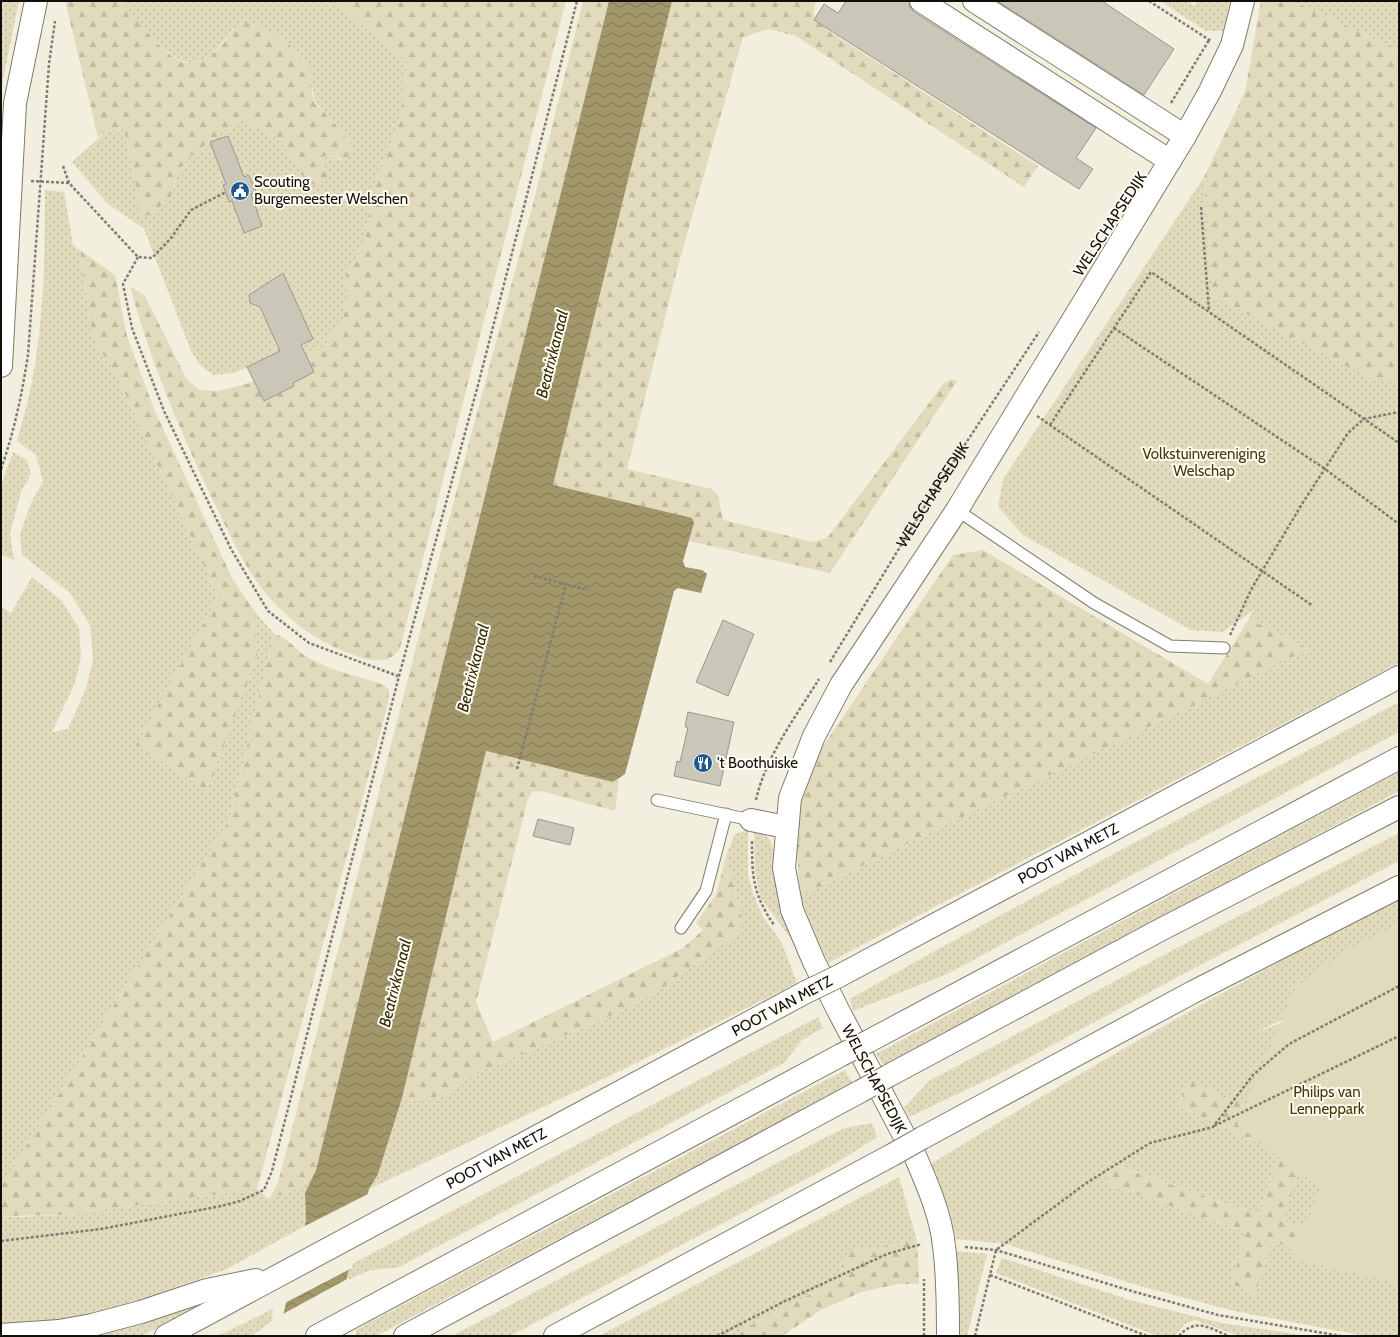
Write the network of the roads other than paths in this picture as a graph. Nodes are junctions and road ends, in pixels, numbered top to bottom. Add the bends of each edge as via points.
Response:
1 (36, 1) edge
2 (921, 1) edge
3 (974, 1) edge
4 (1243, 1) edge
5 (1185, 136) junction
6 (1170, 161) junction
7 (1, 366) edge
8 (957, 510) junction
9 (1224, 648) road end
10 (1399, 677) edge
11 (1399, 758) edge
12 (657, 800) dead end
13 (1399, 807) edge
14 (726, 814) junction
15 (751, 820) joint
16 (786, 827) junction
17 (1399, 887) edge
18 (682, 928) dead end
19 (282, 1274) junction
20 (1, 1335) edge
21 (166, 1336) edge
22 (317, 1336) edge
23 (405, 1336) edge
24 (555, 1336) edge
25 (948, 1336) edge

1 - 7 main road via 14,103
2 - 6 main road
3 - 5 main road
4 - 5 main road, WELSCHAPSEDIJK via 1232,45
5 - 6 main road, WELSCHAPSEDIJK
6 - 8 main road, WELSCHAPSEDIJK
8 - 9 lane, WELSCHAPSEDIJK via 1094,603 1170,646
8 - 16 main road, WELSCHAPSEDIJK via 840,685 801,765 790,798
10 - 19 main road, POOT VAN METZ, bridge
11 - 22 main road, bridge
12 - 14 lane
13 - 23 main road, bridge via 1155,933
14 - 15 lane
14 - 18 lane via 706,891
15 - 16 main road
16 - 25 main road, WELSCHAPSEDIJK via 784,868 792,910 831,996 931,1191 931,1246 948,1301
17 - 24 main road, bridge via 1193,992
19 - 20 main road via 207,1290 92,1325 59,1331
19 - 21 main road, POOT VAN METZ

